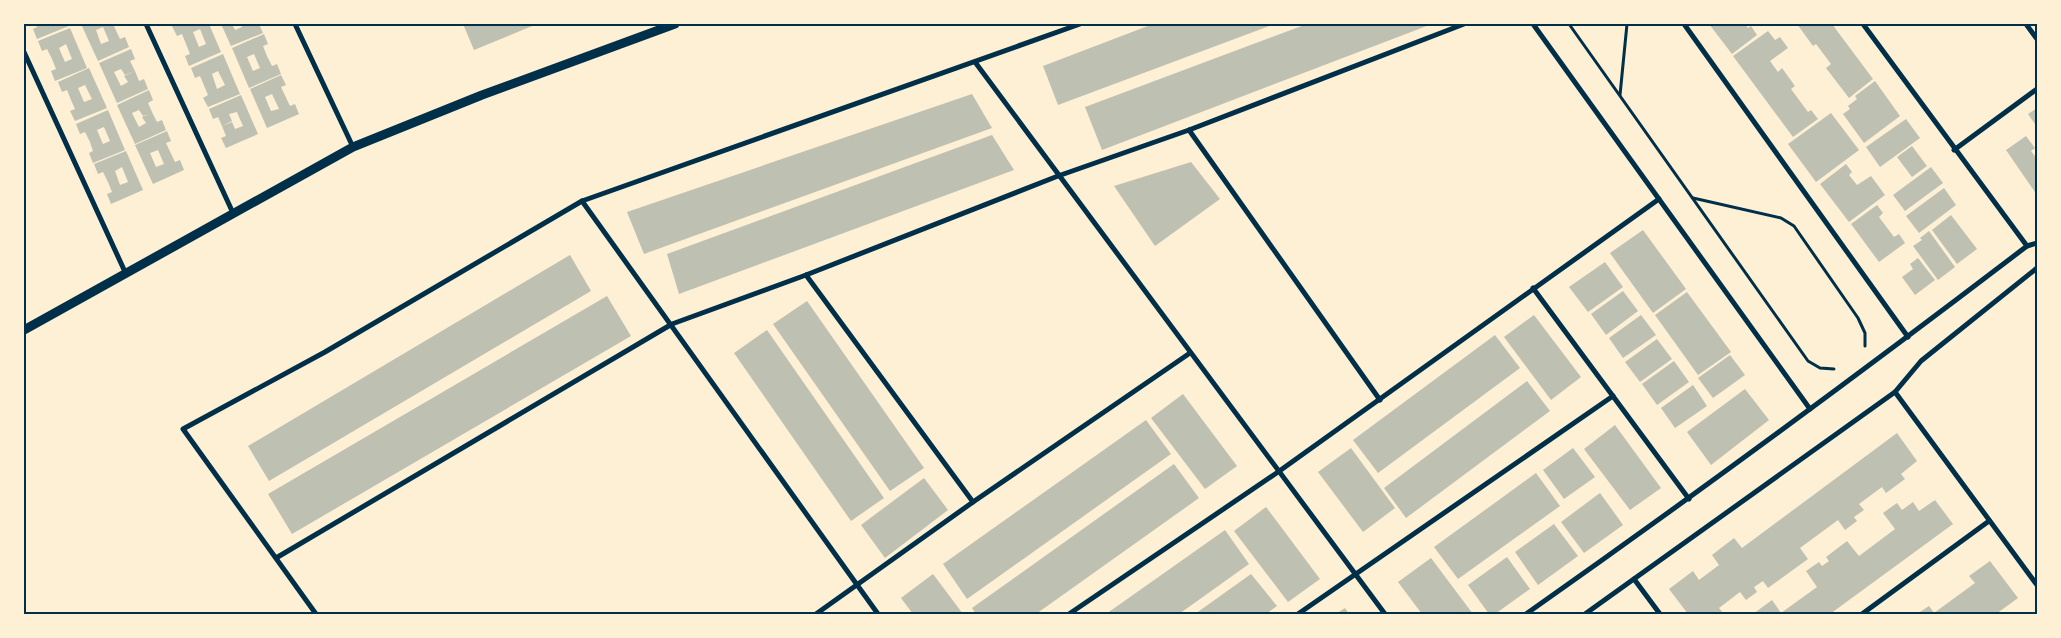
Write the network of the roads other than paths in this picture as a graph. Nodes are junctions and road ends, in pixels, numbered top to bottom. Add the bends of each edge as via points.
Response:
1 (146, 24) edge
2 (295, 24) edge
3 (675, 24) edge
4 (1080, 24) edge
5 (1464, 24) edge
6 (1533, 24) edge
7 (1684, 24) edge
8 (1863, 24) edge
9 (2026, 24) edge
10 (2037, 39) edge
11 (24, 52) edge
12 (975, 62) junction
13 (2037, 89) edge
14 (1189, 130) junction
15 (353, 147) junction
16 (1954, 150) junction
17 (1058, 176) junction
18 (1659, 199) junction
19 (582, 202) junction
20 (233, 213) junction
21 (2037, 243) edge
22 (2027, 246) junction
23 (2037, 268) edge
24 (126, 274) junction
25 (806, 275) junction
26 (1533, 288) junction
27 (672, 324) junction
28 (24, 330) edge
29 (1908, 337) junction
30 (1190, 353) junction
31 (1895, 392) junction
32 (1613, 396) junction
33 (1380, 400) junction
34 (1810, 409) junction
35 (1278, 472) junction
36 (1689, 499) junction
37 (973, 502) junction
38 (1989, 522) junction
39 (276, 558) junction
40 (1355, 574) junction
41 (1634, 579) junction
42 (857, 585) junction
43 (2037, 586) edge
44 (316, 614) edge
45 (816, 614) edge
46 (878, 614) edge
47 (1069, 614) edge
48 (1298, 614) edge
49 (1385, 614) edge
50 (1526, 614) edge
51 (1584, 614) edge
52 (1660, 614) edge
53 (1862, 614) edge

1 - 20 street
2 - 15 street
3 - 15 street via 482,95
4 - 12 street
5 - 14 street
6 - 18 street
7 - 29 street
8 - 16 street
9 - 10 street
11 - 24 street
12 - 17 street
12 - 19 street
13 - 16 street
14 - 17 street
14 - 33 street
15 - 20 street
16 - 22 street
17 - 25 street
17 - 30 street
18 - 26 street
18 - 34 street
19 - 27 street
19 - 39 street via 325,352 182,430
20 - 24 street
21 - 22 street
22 - 29 street
23 - 31 street via 1921,361
24 - 28 street
25 - 27 street
25 - 37 street
26 - 32 street
26 - 33 street
27 - 39 street
27 - 42 street
29 - 34 street
30 - 35 street
30 - 37 street
31 - 38 street
31 - 41 street
32 - 36 street
32 - 40 street
33 - 35 street
34 - 36 street
35 - 40 street
35 - 47 street
36 - 50 street
37 - 42 street
38 - 43 street
38 - 53 street
39 - 44 street
40 - 48 street
40 - 49 street
41 - 51 street
41 - 52 street
42 - 45 street
42 - 46 street

